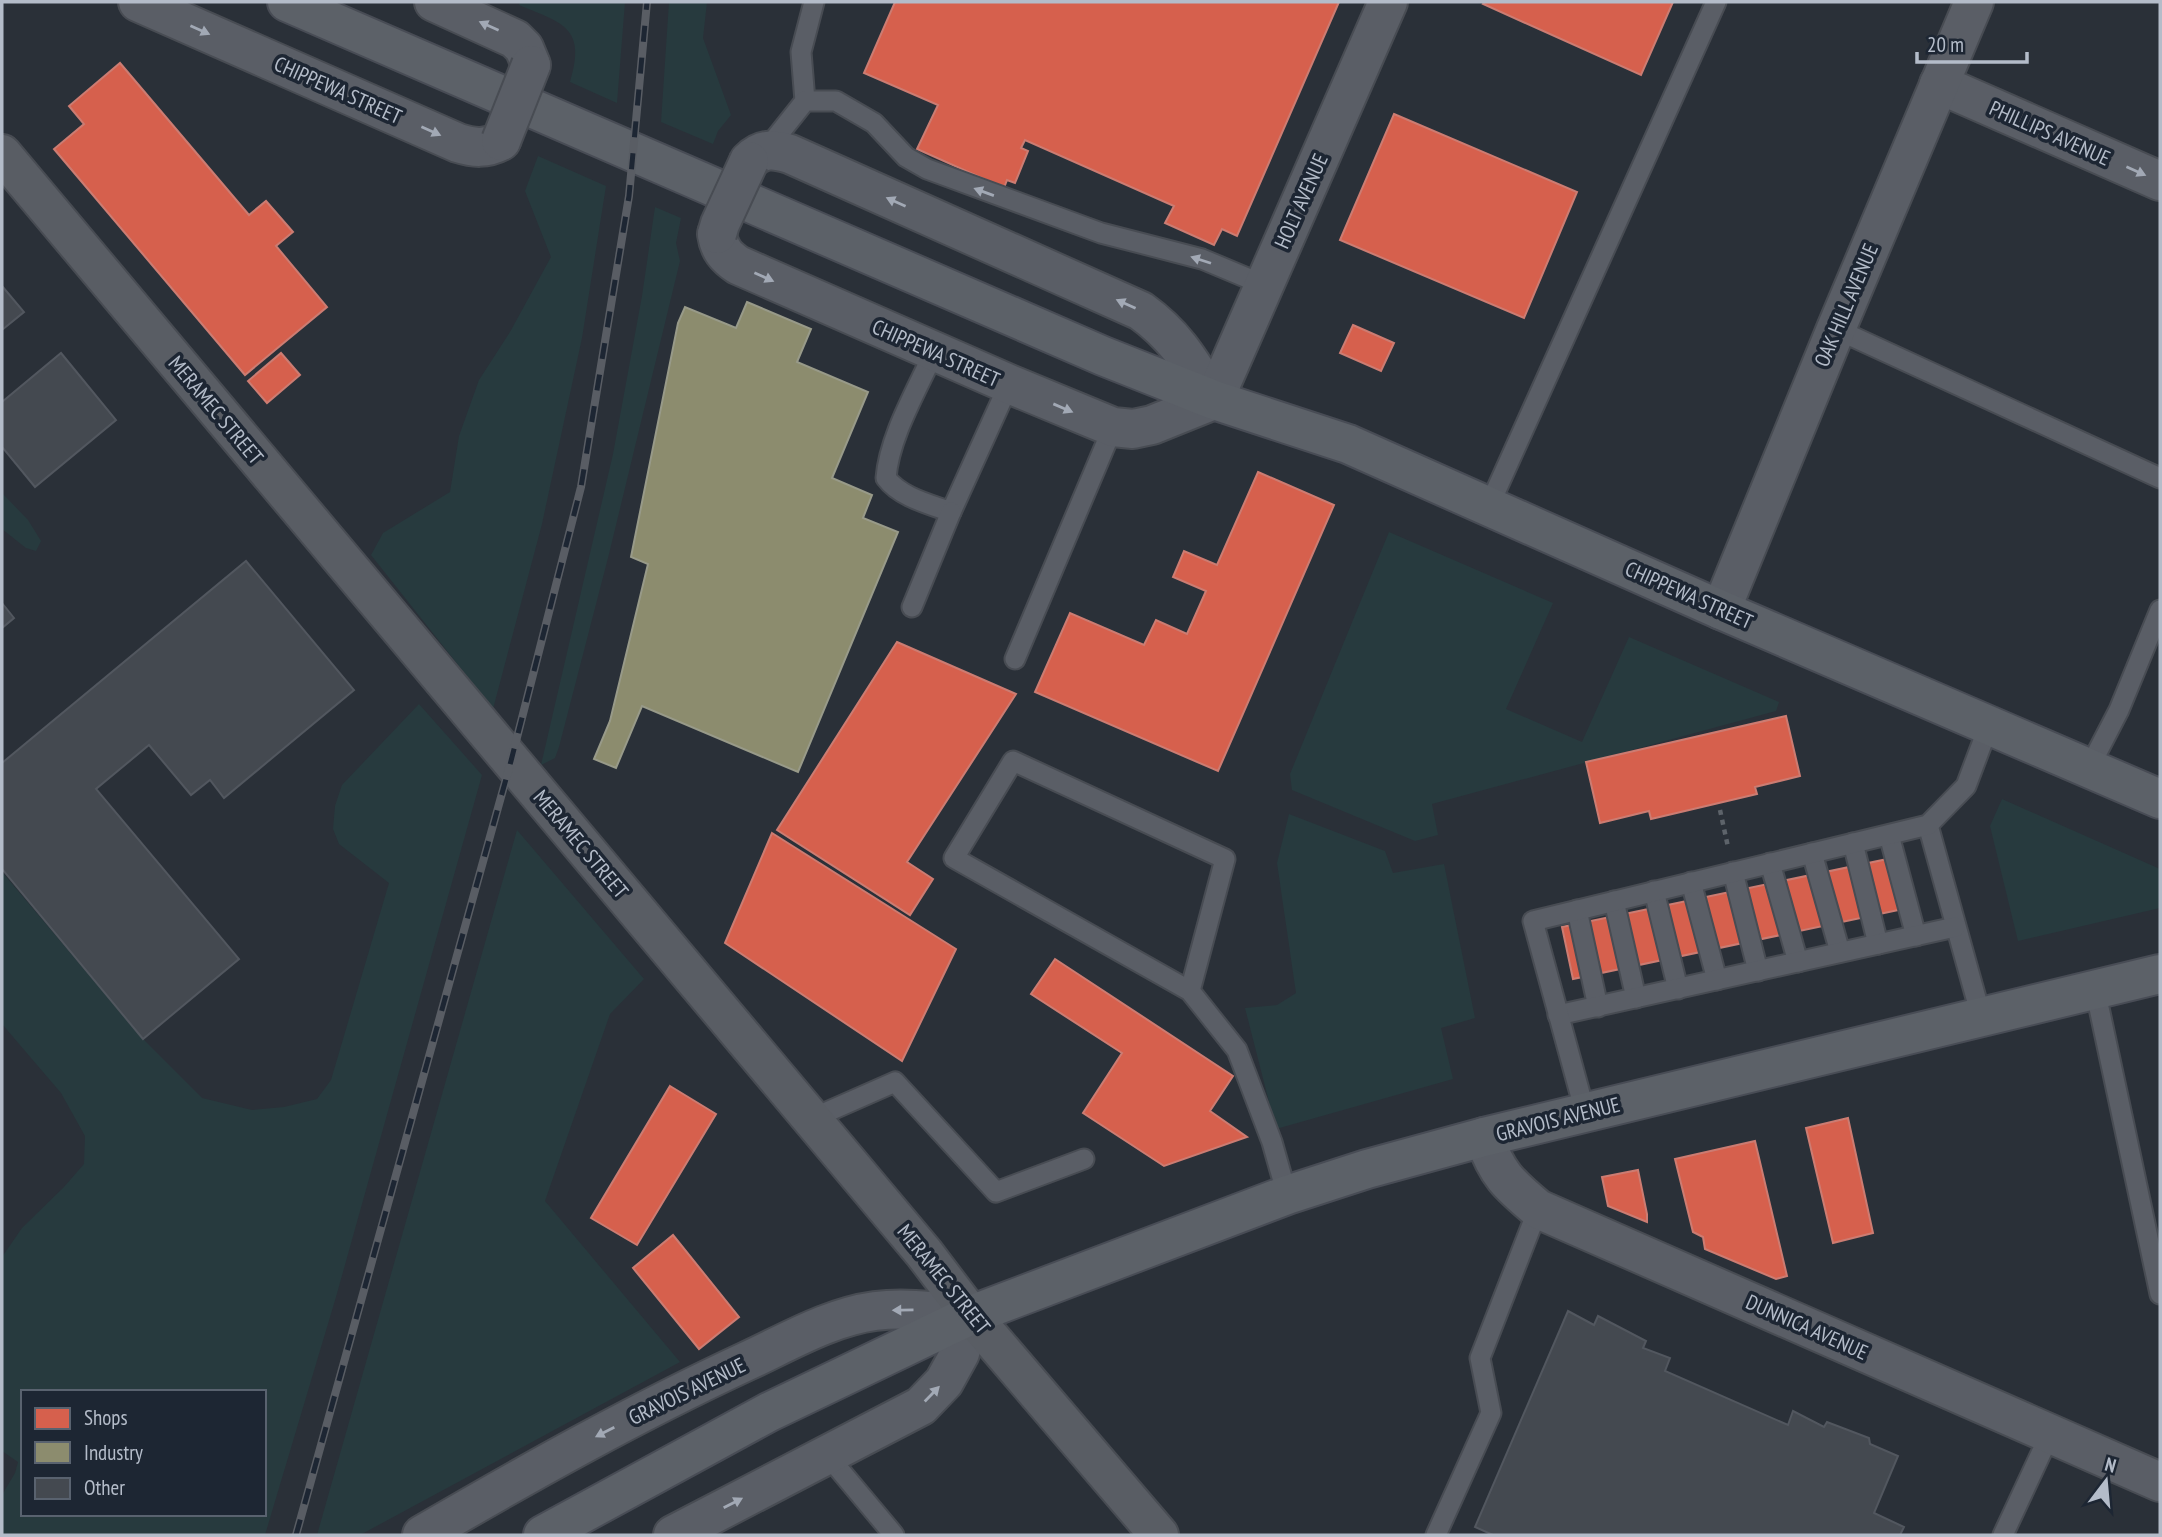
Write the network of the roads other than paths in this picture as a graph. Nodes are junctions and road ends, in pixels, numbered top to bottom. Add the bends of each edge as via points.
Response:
1 (138, 2) edge
2 (287, 2) edge
3 (434, 2) edge
4 (814, 2) edge
5 (1388, 2) edge
6 (1716, 2) edge
7 (1974, 2) edge
8 (1939, 84) junction
9 (805, 101) junction
10 (2, 154) edge
11 (758, 155) junction
12 (2160, 181) edge
13 (1264, 285) junction
14 (1836, 329) junction
15 (934, 352) junction
16 (1009, 384) junction
17 (1214, 400) junction
18 (1113, 427) junction
19 (2160, 478) edge
20 (1489, 506) junction
21 (951, 512) junction
22 (912, 607) dead end
23 (1721, 610) junction
24 (2160, 610) edge
25 (1015, 659) dead end
26 (1989, 725) junction
27 (2089, 768) junction
28 (2160, 799) edge
29 (1928, 825) junction
30 (1889, 835) junction
31 (1853, 843) junction
32 (1812, 853) junction
33 (1770, 863) junction
34 (1733, 872) junction
35 (1691, 883) junction
36 (1654, 891) junction
37 (1615, 901) junction
38 (1577, 910) junction
39 (1955, 927) junction
40 (1916, 936) junction
41 (1878, 944) junction
42 (1840, 953) junction
43 (1798, 962) junction
44 (1758, 971) junction
45 (2160, 974) edge
46 (1717, 980) junction
47 (1678, 989) junction
48 (2095, 989) junction
49 (1191, 991) junction
50 (1636, 998) junction
51 (1598, 1007) junction
52 (1558, 1015) junction
53 (1981, 1016) junction
54 (1586, 1112) junction
55 (811, 1119) junction
56 (1484, 1137) junction
57 (1084, 1159) dead end
58 (1287, 1195) junction
59 (1538, 1209) junction
60 (2160, 1294) edge
61 (971, 1315) junction
62 (2050, 1434) junction
63 (828, 1456) junction
64 (2160, 1482) edge
65 (422, 1535) edge
66 (543, 1535) edge
67 (673, 1535) edge
68 (894, 1535) edge
69 (1159, 1535) edge
70 (1436, 1535) edge
71 (2003, 1535) edge

1 -> 3 street, CHIPPEWA STREET, bridge via 458,143 484,148 501,141 531,65 515,39
2 - 17 main road, CHIPPEWA STREET
4 - 9 lane via 801,52
5 - 13 street, HOLT AVENUE
6 - 20 lane
7 - 8 street, OAK HILL AVENUE
8 -> 12 street, PHILLIPS AVENUE
8 - 14 street, OAK HILL AVENUE
9 - 11 lane
13 -> 9 lane via 1202,259 1101,233 949,178 906,157 874,123 836,101
10 - 55 street, MERAMEC STREET
11 -> 15 street, CHIPPEWA STREET, bridge via 720,223 719,245 727,257
17 -> 11 street via 1180,345 1141,311 790,154
13 - 17 street, HOLT AVENUE
14 - 19 lane
14 - 23 street, OAK HILL AVENUE
15 - 16 street, CHIPPEWA STREET
15 - 21 lane via 894,442 886,478 892,487
16 -> 18 street, CHIPPEWA STREET
16 - 21 lane
17 - 18 street, CHIPPEWA STREET via 1152,425
17 - 20 main road, CHIPPEWA STREET via 1348,444
18 - 25 lane
20 - 23 main road, CHIPPEWA STREET
21 - 22 lane
23 - 26 main road, CHIPPEWA STREET
24 - 27 lane via 2119,710
26 - 27 main road, CHIPPEWA STREET
26 - 29 lane via 1966,786
27 - 28 main road, CHIPPEWA STREET
29 - 30 lane
29 - 39 lane
30 - 31 lane
30 - 40 lane
31 - 32 lane
31 - 41 lane
32 - 33 lane
32 - 42 lane
33 - 34 lane
33 - 43 lane
34 - 35 lane
34 - 44 lane
35 - 36 lane
35 - 46 lane
36 - 37 lane
36 - 47 lane
37 - 38 lane
37 - 50 lane
38 - 51 lane
38 - 52 lane via 1533,921
39 - 40 lane
39 - 53 lane
40 - 41 lane
41 - 42 lane
42 - 43 lane
43 - 44 lane
44 - 46 lane
45 - 48 main road, GRAVOIS AVENUE
46 - 47 lane
47 - 50 lane
48 - 53 main road, GRAVOIS AVENUE
48 - 60 lane
49 - 49 lane via 954,858 1013,761 1225,859
49 - 58 lane via 1237,1050
50 - 51 lane
51 - 52 lane
52 - 54 lane
53 - 54 main road, GRAVOIS AVENUE
54 - 56 main road, GRAVOIS AVENUE
55 - 57 lane via 895,1082 996,1192
55 - 61 street, MERAMEC STREET
56 - 58 main road, GRAVOIS AVENUE
56 - 59 street, DUNNICA AVENUE via 1508,1185
58 - 61 main road, GRAVOIS AVENUE
59 - 62 street, DUNNICA AVENUE
59 - 70 lane via 1480,1358 1491,1413
63 -> 61 street via 921,1406 944,1382 960,1353
61 -> 65 street, GRAVOIS AVENUE via 875,1311 831,1322 560,1455
61 - 66 main road, GRAVOIS AVENUE via 769,1412
61 - 69 street, MERAMEC STREET
62 - 64 street, DUNNICA AVENUE
62 - 71 lane
67 -> 63 street
63 - 68 lane

